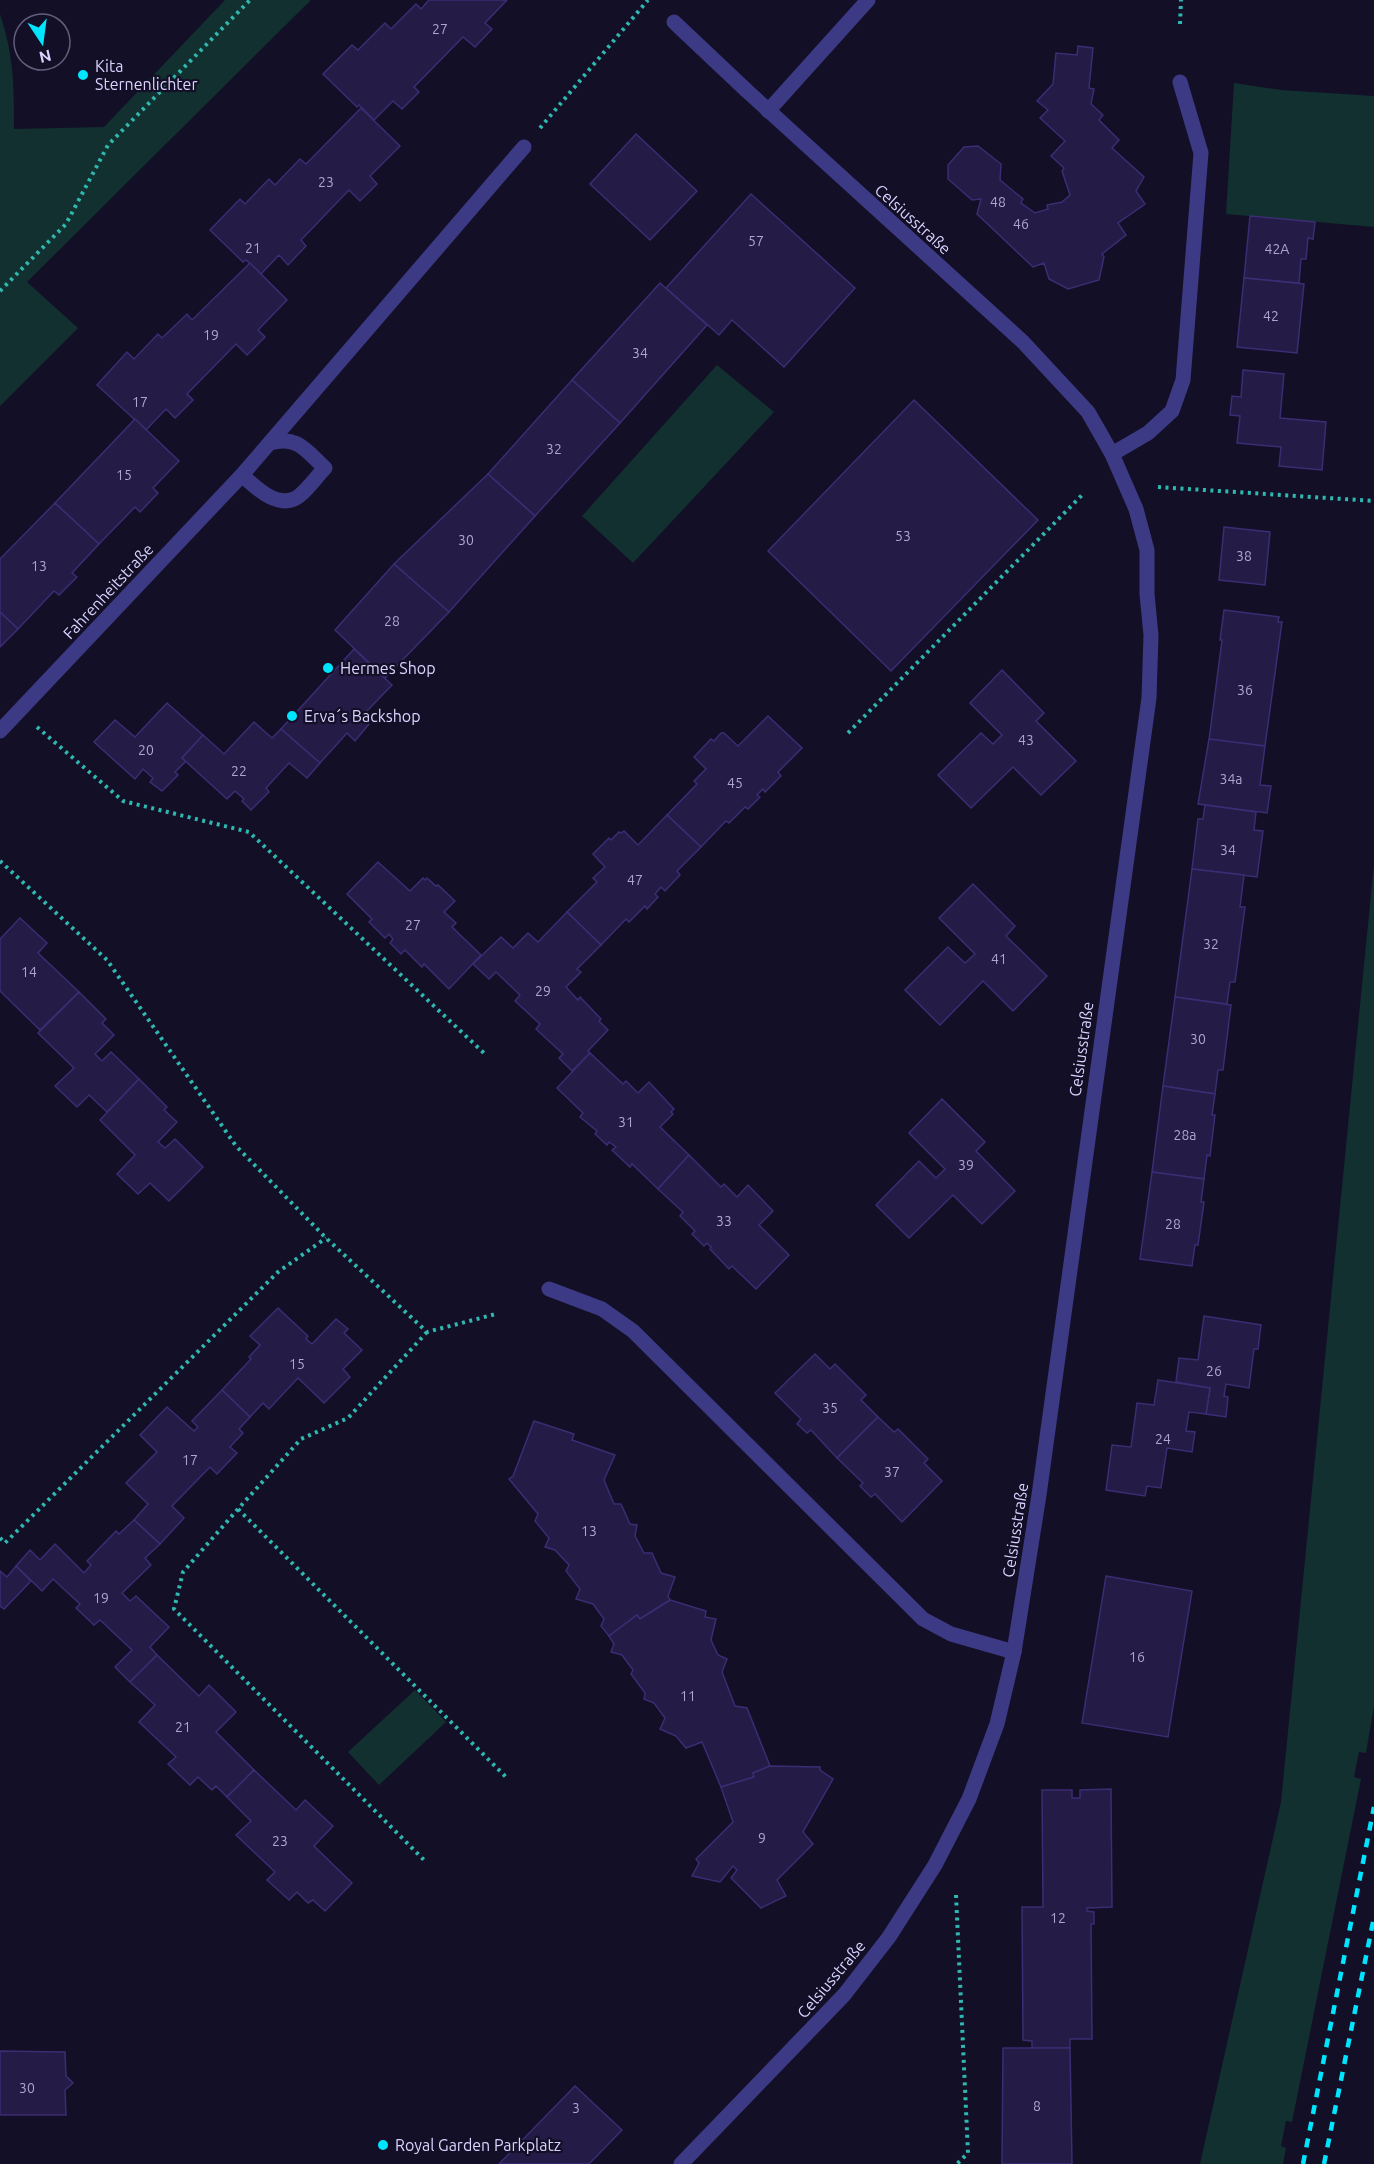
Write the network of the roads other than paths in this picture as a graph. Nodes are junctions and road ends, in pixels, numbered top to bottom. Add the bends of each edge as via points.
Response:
1 (868, 0) edge
2 (674, 22) dead end
3 (1180, 82) dead end
4 (768, 111) junction
5 (524, 147) road end
6 (270, 443) junction
7 (1112, 454) junction
8 (242, 475) junction
9 (0, 731) edge
10 (549, 1289) dead end
11 (1014, 1652) junction
12 (681, 2164) edge

1 - 4 street
2 - 4 street, Celsiusstraße
3 - 7 street via 1201,153 1183,380 1172,411 1148,433
4 - 7 street, Celsiusstraße via 1023,342 1088,412
5 - 6 street, Fahrenheitstraße
6 - 8 street, Fahrenheitstraße
6 - 8 street via 297,442 325,468 298,497 286,500 264,494
7 - 11 street, Celsiusstraße via 1136,509 1147,550 1149,698
8 - 9 street, Fahrenheitstraße
10 - 11 street via 602,1309 633,1331 923,1619 951,1634
11 - 12 street, Celsiusstraße via 997,1724 969,1799 935,1865 889,1937 844,1995

